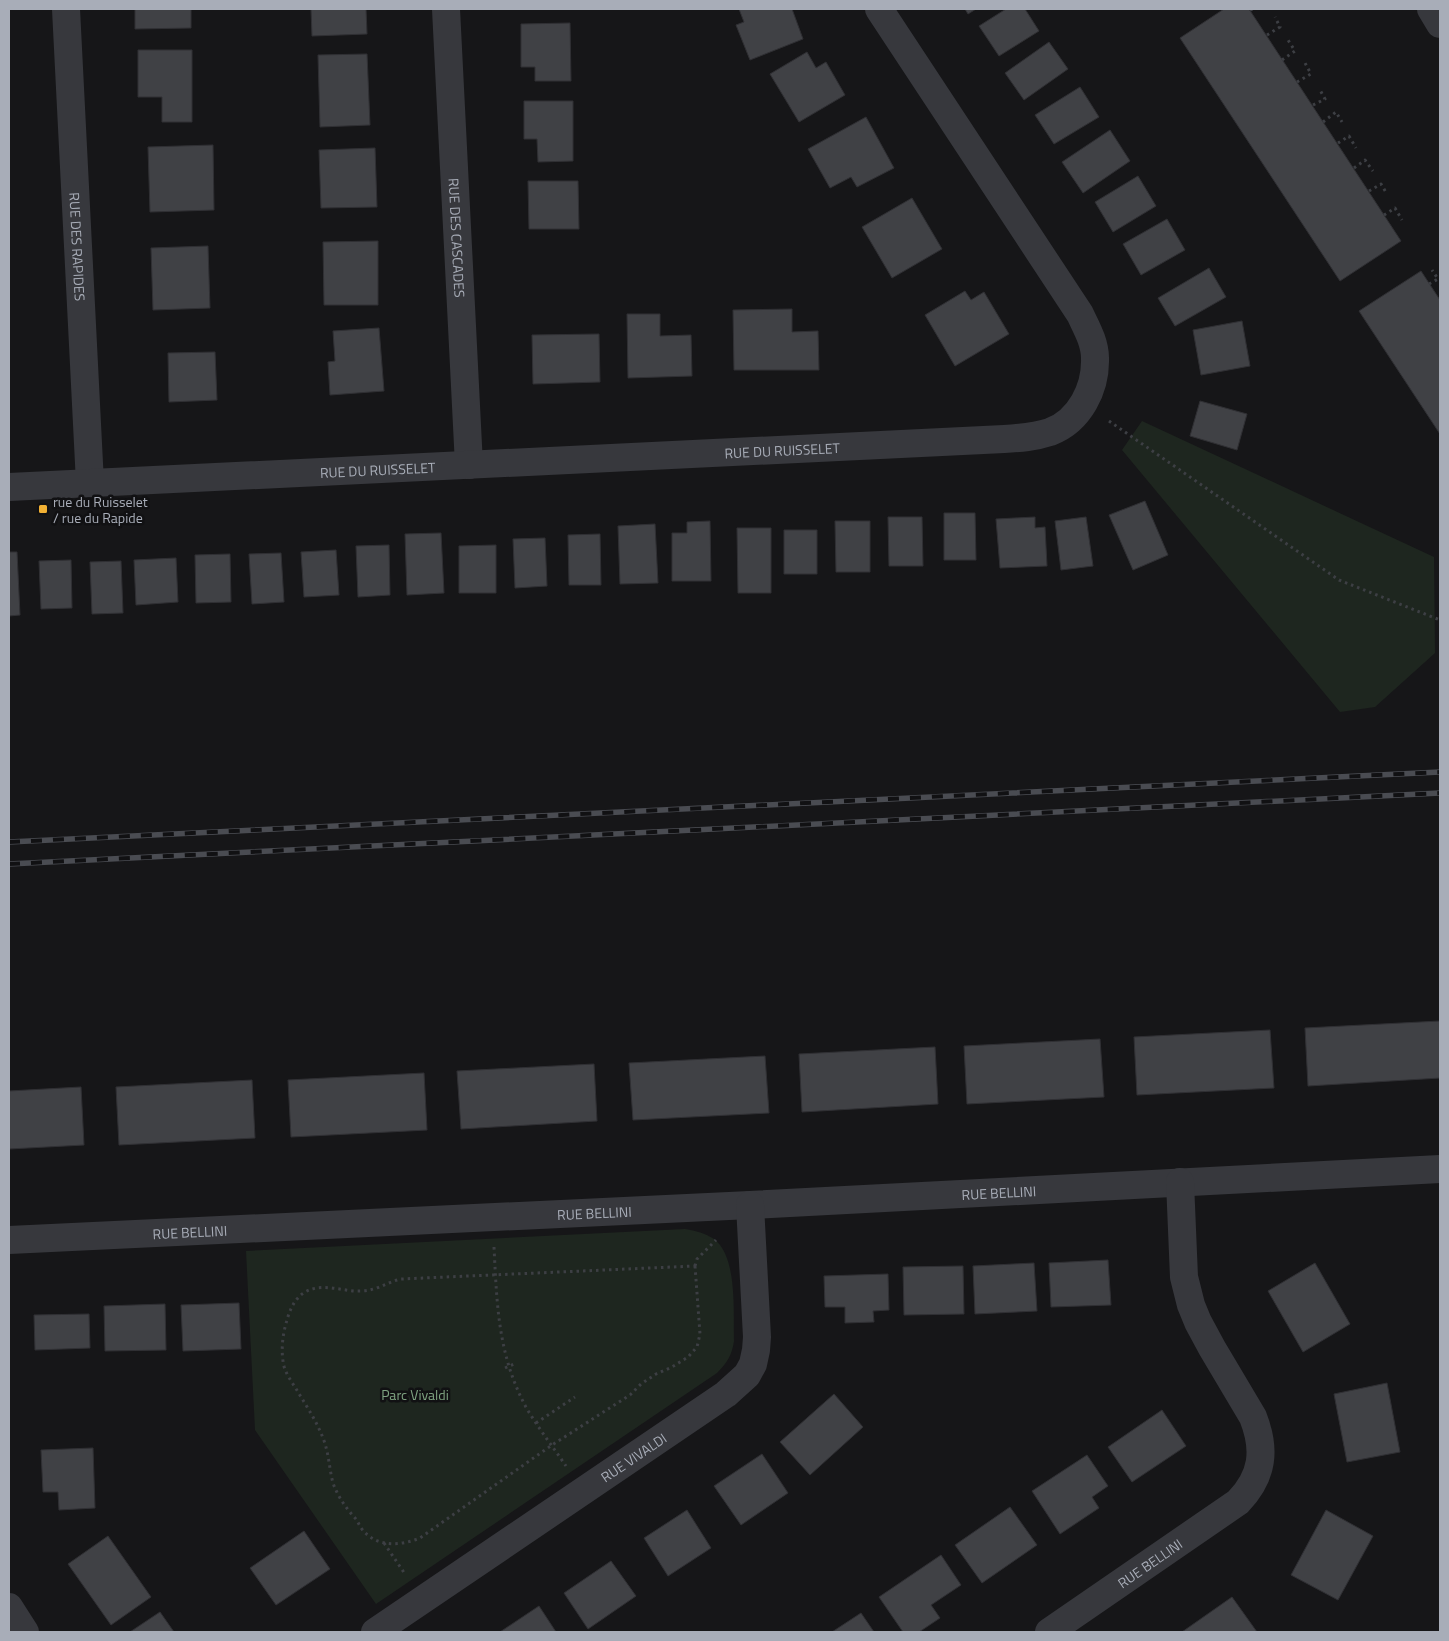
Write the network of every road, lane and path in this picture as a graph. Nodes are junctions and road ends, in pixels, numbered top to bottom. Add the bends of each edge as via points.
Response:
1 (66, 9) edge
2 (446, 9) edge
3 (880, 9) edge
4 (1430, 9) edge
5 (1275, 18) dead end
6 (1440, 24) edge
7 (1267, 35) dead end
8 (1288, 40) dead end
9 (1282, 60) dead end
10 (1305, 63) dead end
11 (1297, 82) dead end
12 (1319, 88) dead end
13 (1312, 106) dead end
14 (1323, 122) dead end
15 (1342, 122) dead end
16 (1338, 143) dead end
17 (1356, 148) dead end
18 (1354, 168) dead end
19 (1373, 171) dead end
20 (1369, 191) dead end
21 (1387, 194) dead end
22 (1384, 215) dead end
23 (1402, 220) dead end
24 (1432, 270) dead end
25 (1429, 284) dead end
26 (1084, 403) junction
27 (469, 465) junction
28 (90, 483) junction
29 (9, 487) edge
30 (1440, 620) edge
31 (1440, 1169) edge
32 (1180, 1182) junction
33 (750, 1205) junction
34 (494, 1239) dead end
35 (9, 1240) edge
36 (716, 1240) dead end
37 (695, 1266) junction
38 (496, 1275) junction
39 (514, 1364) dead end
40 (506, 1367) junction
41 (575, 1397) dead end
42 (536, 1423) junction
43 (552, 1445) junction
44 (568, 1469) dead end
45 (384, 1543) junction
46 (409, 1581) dead end
47 (9, 1607) edge
48 (25, 1632) edge
49 (374, 1632) edge
50 (1049, 1632) edge

1 - 28 street, RUE DES RAPIDES
2 - 27 street, RUE DES CASCADES
3 - 26 street, RUE DU RUISSELET via 1080,314 1096,357 1091,390
4 - 6 street
5 - 7 path via 1280,27
8 - 9 path via 1294,51
10 - 11 path via 1311,74
12 - 13 path via 1325,99
14 - 15 path via 1336,112
16 - 17 path via 1349,136
18 - 19 path via 1365,160
20 - 21 path via 1381,184
22 - 23 path via 1395,208
24 - 25 path via 1438,279
26 - 27 street, RUE DU RUISSELET via 1065,424 1037,436 1023,438
26 - 30 path via 1339,580
27 - 28 street, RUE DU RUISSELET
28 - 29 street, RUE DU RUISSELET
31 - 32 street, RUE BELLINI
32 - 33 street, RUE BELLINI
32 - 50 street, RUE BELLINI via 1182,1257 1187,1292 1198,1322 1253,1417 1262,1450 1259,1466 1248,1491 1231,1507
33 - 35 street, RUE BELLINI
33 - 49 street, RUE VIVALDI via 757,1337 753,1364 747,1375 726,1394
34 - 38 path
36 - 37 path via 697,1259
37 - 38 path
37 - 43 path via 700,1334 697,1347 688,1357 656,1374 630,1395
38 - 40 path
38 - 45 path via 401,1279 362,1292 316,1288 304,1293 290,1308 282,1344 285,1369 323,1438 333,1483 342,1501 361,1528
39 - 40 path
40 - 42 path
41 - 42 path
42 - 43 path
43 - 44 path
43 - 45 path via 420,1538 406,1543
45 - 46 path
47 - 48 street

